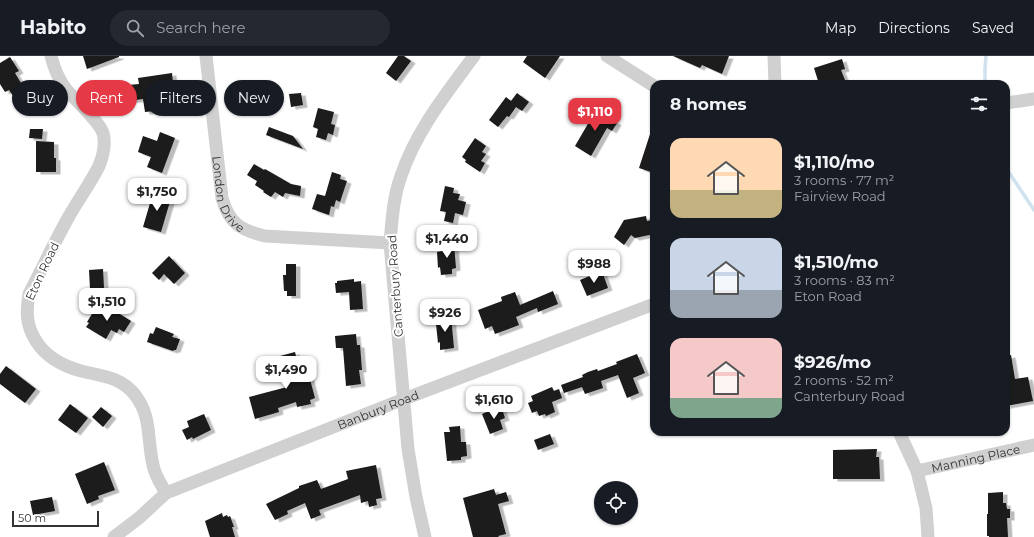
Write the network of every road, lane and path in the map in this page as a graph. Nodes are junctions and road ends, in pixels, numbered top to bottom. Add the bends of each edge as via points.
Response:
1 (51, 56) edge
2 (206, 56) edge
3 (474, 56) edge
4 (607, 56) edge
5 (774, 56) edge
6 (775, 80) edge
7 (650, 83) edge
8 (1034, 99) edge
9 (1010, 102) edge
10 (390, 243) junction
11 (650, 306) edge
12 (404, 399) junction
13 (901, 436) edge
14 (1034, 445) edge
15 (917, 471) junction
16 (166, 493) junction
17 (114, 537) edge
18 (425, 537) edge
19 (928, 537) edge

1 - 16 street, Eton Road via 59,79 99,125 103,133 103,153 99,165 29,294 27,320 37,343 54,360 66,366 119,381 136,396 146,416 153,466
2 - 10 street, London Drive via 222,198 230,218 255,234 265,236
3 - 10 street, Canterbury Road via 435,108 406,161 396,195
4 - 7 street
5 - 6 street
8 - 9 street
10 - 12 street, Canterbury Road
11 - 12 street, Banbury Road
12 - 16 street, Banbury Road
12 - 18 street, Canterbury Road via 408,449
13 - 15 street
14 - 15 street, Manning Place
15 - 19 street via 926,508
16 - 17 street, Banbury Road via 140,518

